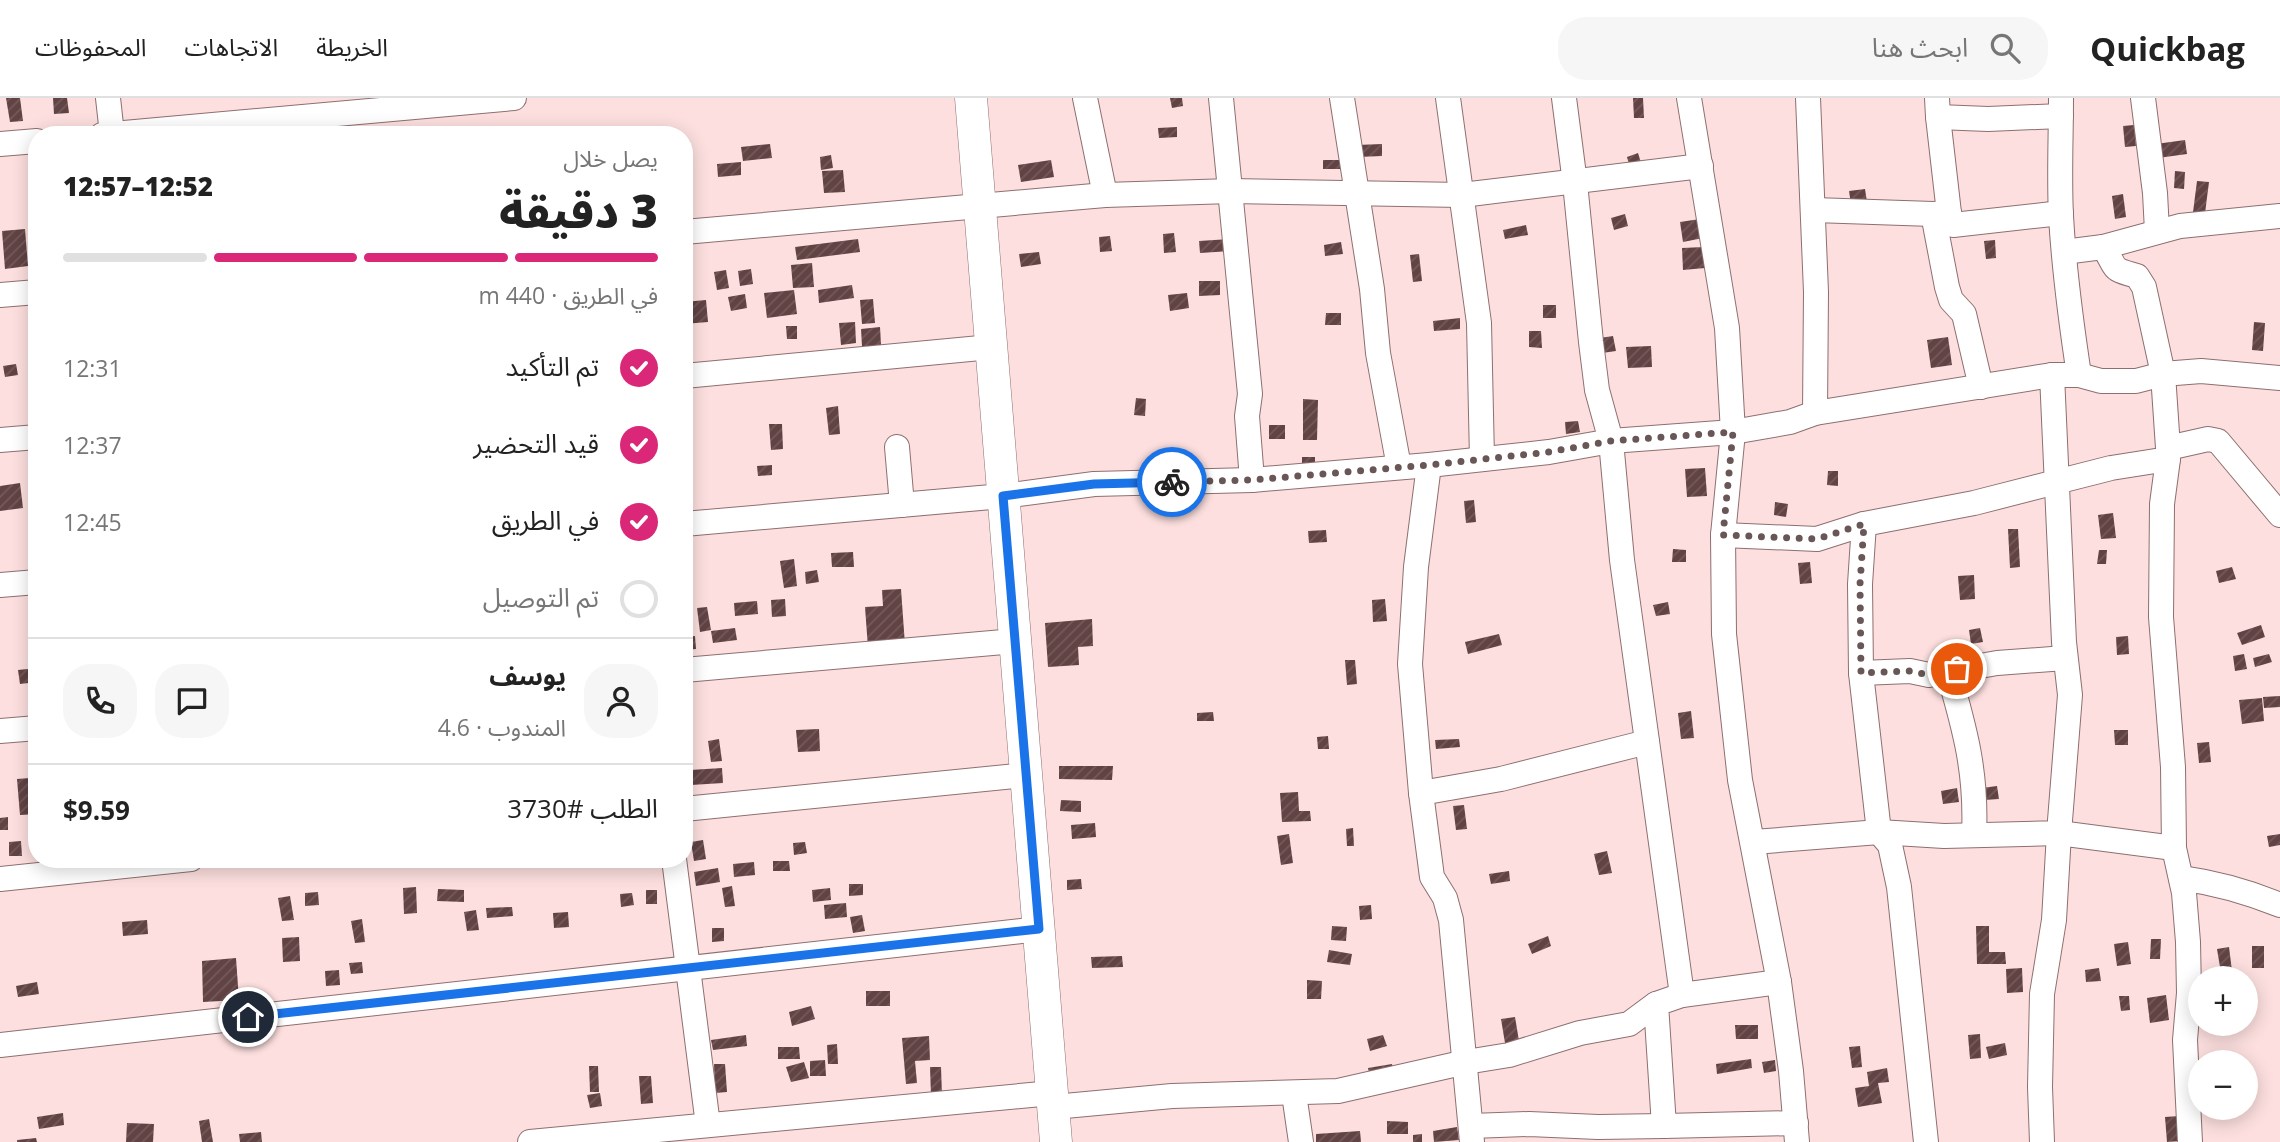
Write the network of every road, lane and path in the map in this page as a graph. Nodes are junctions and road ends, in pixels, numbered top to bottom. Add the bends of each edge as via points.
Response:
1 (108, 98) edge
2 (514, 98) edge
3 (971, 98) edge
4 (1085, 98) edge
5 (1221, 98) edge
6 (1342, 98) edge
7 (1448, 98) edge
8 (1563, 98) edge
9 (1689, 98) edge
10 (1808, 98) edge
11 (2143, 98) edge
12 (1938, 107) edge
13 (2061, 107) edge
14 (111, 126) edge
15 (201, 126) edge
16 (28, 142) edge
17 (0, 144) edge
18 (1701, 166) junction
19 (1575, 183) junction
20 (1231, 191) junction
21 (1105, 195) junction
22 (1358, 195) junction
23 (1462, 195) junction
24 (980, 205) junction
25 (1814, 210) junction
26 (2061, 212) junction
27 (1941, 213) junction
28 (2280, 216) edge
29 (693, 231) edge
30 (2157, 231) junction
31 (2103, 247) junction
32 (2064, 253) junction
33 (28, 293) edge
34 (0, 295) edge
35 (991, 346) junction
36 (2163, 374) junction
37 (693, 375) edge
38 (2052, 375) junction
39 (2079, 375) junction
40 (2280, 379) edge
41 (1981, 387) junction
42 (1815, 413) junction
43 (1733, 432) junction
44 (28, 438) edge
45 (0, 440) edge
46 (1611, 441) junction
47 (897, 447) dead end
48 (2168, 454) junction
49 (1482, 458) junction
50 (1429, 465) junction
51 (1399, 467) junction
52 (1252, 480) junction
53 (2058, 483) junction
54 (1003, 496) junction
55 (902, 505) junction
56 (2280, 515) edge
57 (693, 523) edge
58 (1864, 524) junction
59 (1723, 535) junction
60 (28, 583) edge
61 (0, 585) edge
62 (1015, 641) junction
63 (2065, 658) junction
64 (693, 669) edge
65 (1948, 671) junction
66 (1861, 673) junction
67 (28, 729) edge
68 (0, 731) edge
69 (1647, 742) junction
70 (1026, 775) junction
71 (1421, 793) junction
72 (693, 808) edge
73 (1879, 832) junction
74 (2059, 833) junction
75 (1974, 835) junction
76 (1754, 842) junction
77 (2174, 848) junction
78 (101, 868) edge
79 (675, 868) edge
80 (0, 878) edge
81 (2181, 878) junction
82 (2280, 905) edge
83 (1039, 929) junction
84 (688, 968) junction
85 (1779, 982) junction
86 (1682, 995) junction
87 (1656, 1004) junction
88 (0, 1045) edge
89 (1466, 1062) junction
90 (1294, 1094) junction
91 (1053, 1100) junction
92 (708, 1125) junction
93 (1654, 1131) edge
94 (1796, 1132) edge
95 (1471, 1134) edge
96 (530, 1142) edge
97 (1056, 1142) edge
98 (1301, 1142) edge
99 (1926, 1142) edge
100 (2042, 1142) edge
101 (2190, 1142) edge

1 - 14 street
2 - 15 street
3 - 24 street
4 - 21 street
5 - 20 street
6 - 22 street
7 - 23 street
8 - 19 street
9 - 18 street
10 - 25 street
11 - 30 street
12 - 13 street via 1988,119
12 - 27 street
13 - 26 street
16 - 17 street
18 - 19 street
18 - 43 street via 1727,328
19 - 23 street
19 - 46 street via 1597,390
20 - 21 street
20 - 22 street
20 - 52 street via 1250,394 1247,416
21 - 24 street
22 - 23 street
22 - 51 street via 1378,354
23 - 49 street via 1479,323
24 - 29 street
24 - 35 street
25 - 27 street
25 - 42 street
26 - 27 street via 1958,226
26 - 32 street
27 - 41 street via 1947,287 1951,300 1964,314
28 - 30 street
30 - 31 street
31 - 32 street
31 - 36 street via 2114,268 2141,280
32 - 39 street
33 - 34 street
35 - 37 street
35 - 54 street
36 - 39 street via 2137,381 2101,381
36 - 40 street via 2201,371
36 - 48 street
38 - 39 street
38 - 41 street
38 - 53 street
41 - 42 street
42 - 43 street
43 - 46 street
43 - 59 street
44 - 45 street
46 - 49 street
46 - 69 street
47 - 55 street
48 - 53 street
48 - 56 street via 2208,439 2218,441
48 - 77 street via 2162,504 2161,617 2173,767
49 - 50 street
50 - 51 street
50 - 71 street via 1410,655
51 - 52 street
52 - 54 street via 1094,484
53 - 58 street
53 - 63 street
54 - 55 street
54 - 62 street
55 - 57 street
58 - 59 street via 1817,539
58 - 66 street
59 - 76 street via 1724,634 1740,780
60 - 61 street
62 - 64 street
62 - 70 street
63 - 65 street
63 - 74 street via 2070,695
65 - 66 street via 1929,675
65 - 75 street via 1970,752
66 - 73 street
67 - 68 street
69 - 71 street via 1501,779
69 - 86 street
70 - 72 street
70 - 83 street
71 - 89 street via 1432,877 1451,920
73 - 75 street
73 - 76 street
73 - 99 street via 1893,853 1899,887
74 - 75 street
74 - 77 street
74 - 100 street via 2054,920 2042,994
76 - 85 street
77 - 81 street
78 - 80 street
79 - 84 street
81 - 82 street via 2243,890
81 - 101 street via 2188,942 2185,1040
83 - 84 street
83 - 91 street
84 - 88 street
84 - 92 street
85 - 86 street
85 - 94 street
86 - 87 street
87 - 89 street via 1629,1024
87 - 93 street
89 - 90 street via 1338,1091
89 - 95 street
90 - 91 street
90 - 98 street
91 - 92 street
91 - 97 street
92 - 96 street
93 - 94 street
93 - 95 street via 1529,1124

